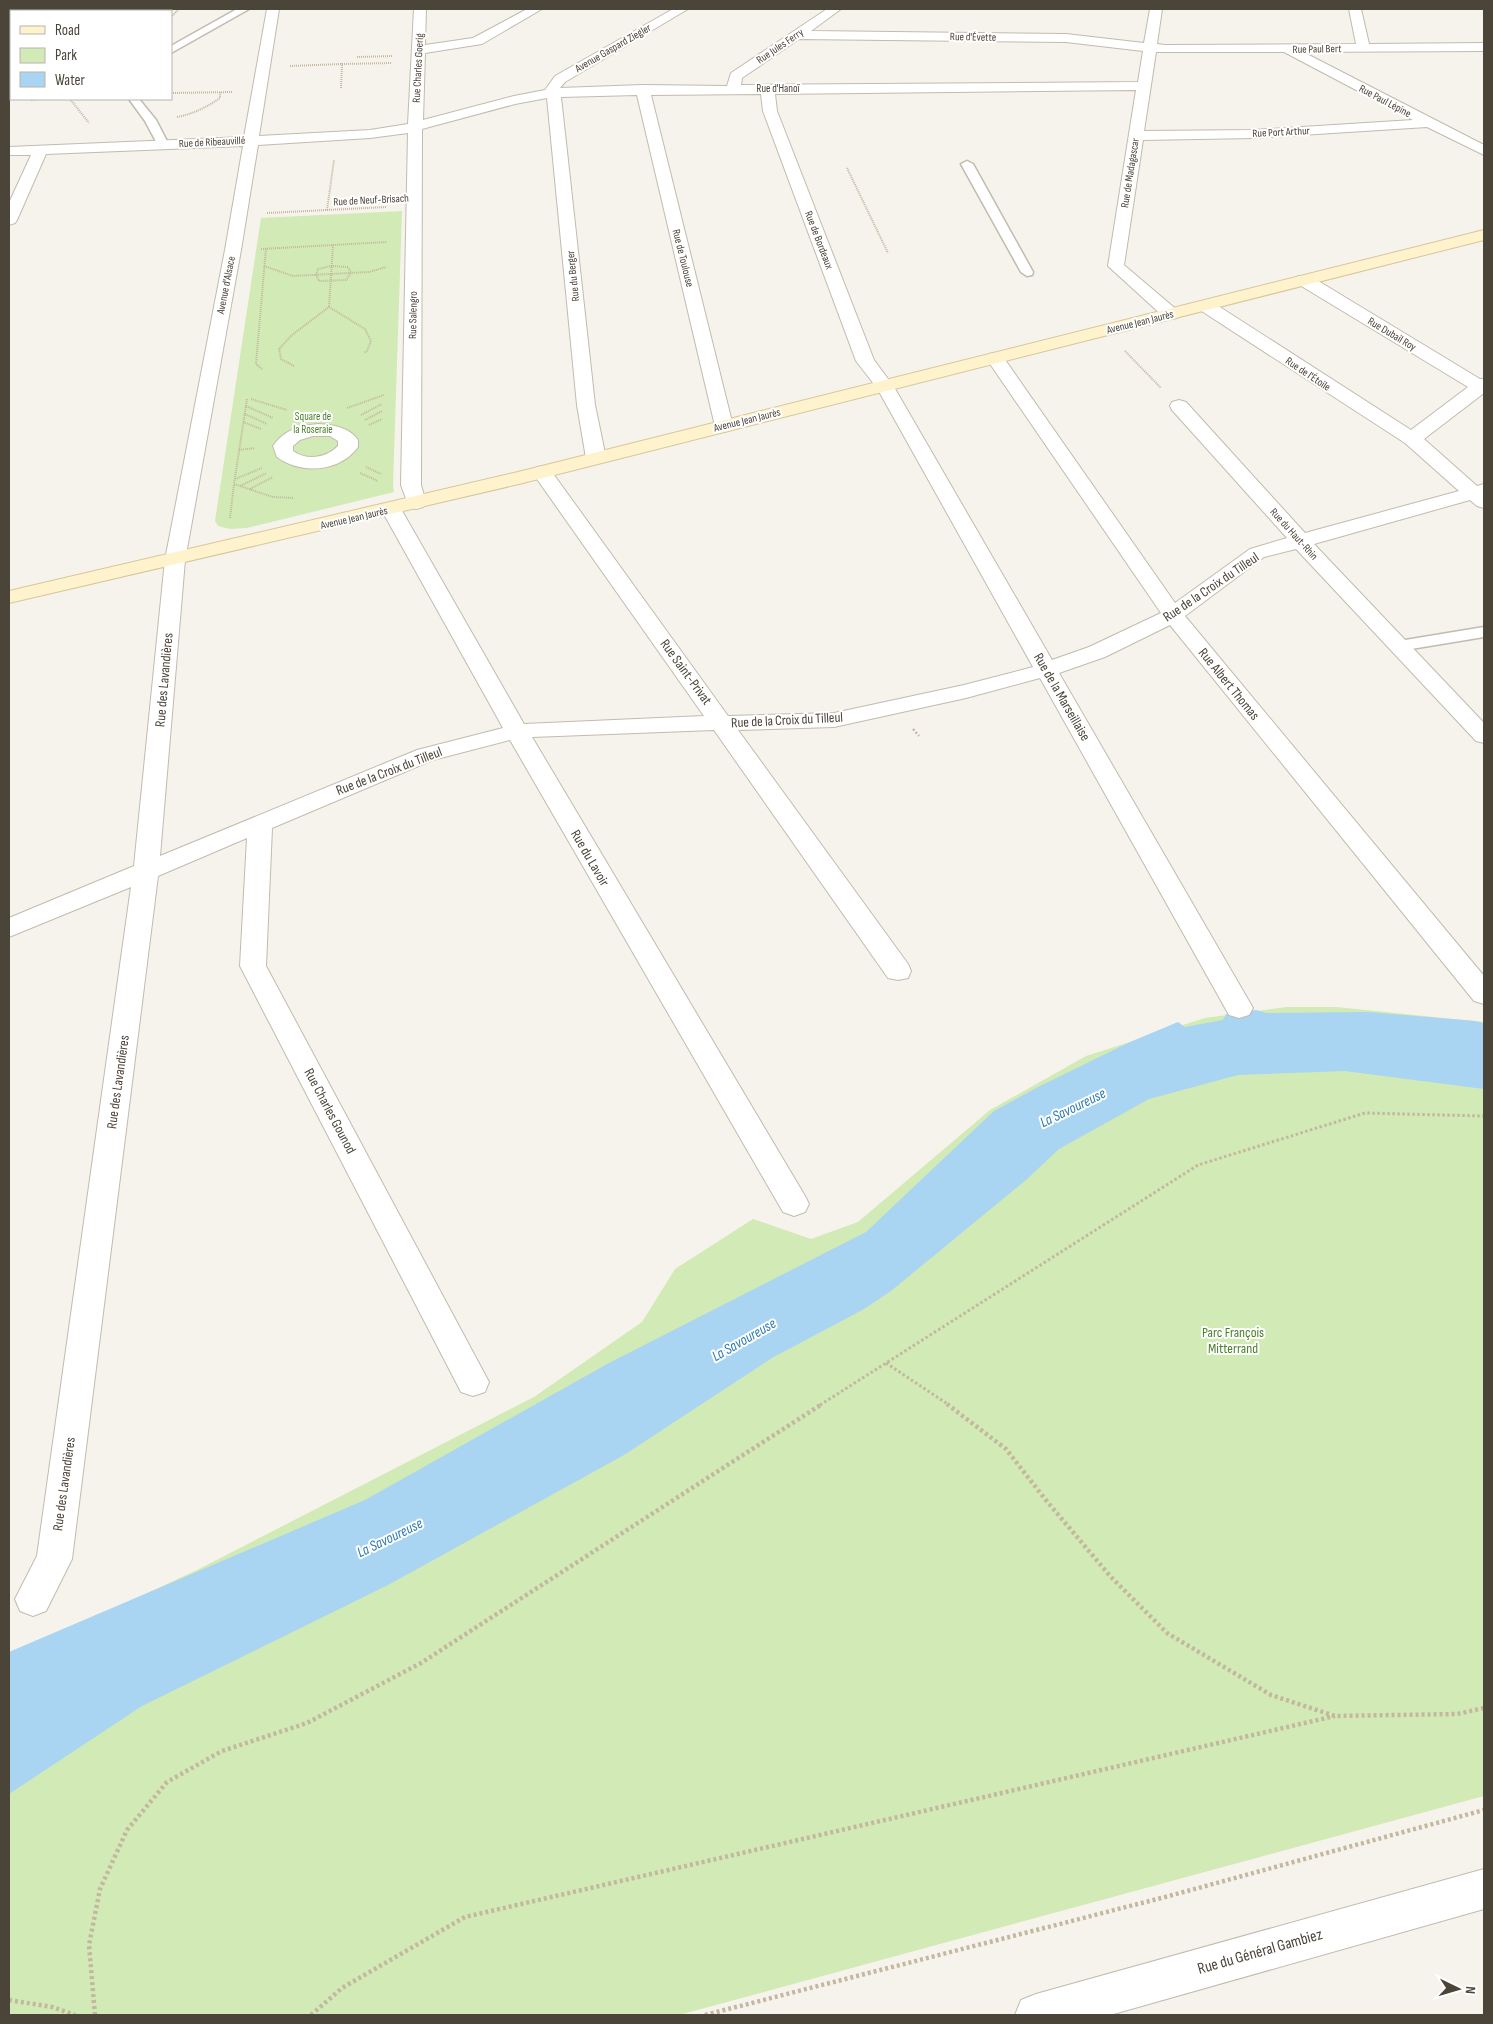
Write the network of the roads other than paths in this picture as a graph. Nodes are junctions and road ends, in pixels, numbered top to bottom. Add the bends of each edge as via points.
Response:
1 (244, 9) edge
2 (273, 9) edge
3 (420, 9) edge
4 (536, 9) edge
5 (682, 9) edge
6 (835, 9) edge
7 (1156, 9) edge
8 (1355, 9) edge
9 (796, 35) junction
10 (1150, 47) junction
11 (1484, 47) edge
12 (1364, 48) junction
13 (172, 49) edge
14 (1287, 49) junction
15 (419, 56) junction
16 (1145, 86) junction
17 (767, 88) junction
18 (643, 89) junction
19 (733, 89) junction
20 (554, 93) junction
21 (135, 100) edge
22 (1426, 123) junction
23 (415, 127) junction
24 (1136, 136) junction
25 (250, 140) junction
26 (163, 145) junction
27 (41, 149) junction
28 (9, 151) edge
29 (1484, 151) edge
30 (967, 164) dead end
31 (9, 220) edge
32 (1484, 235) edge
33 (1027, 272) dead end
34 (1304, 280) junction
35 (1206, 306) junction
36 (1171, 314) junction
37 (995, 358) junction
38 (1482, 386) edge
39 (885, 387) junction
40 (1179, 406) road end
41 (724, 426) junction
42 (1412, 439) junction
43 (596, 458) junction
44 (542, 472) junction
45 (1481, 495) edge
46 (416, 503) junction
47 (391, 509) junction
48 (1300, 540) junction
49 (175, 560) junction
50 (9, 598) edge
51 (1173, 615) junction
52 (1484, 632) edge
53 (1399, 646) junction
54 (1046, 670) junction
55 (723, 724) junction
56 (518, 731) junction
57 (1484, 736) edge
58 (260, 824) junction
59 (146, 869) junction
60 (9, 928) edge
61 (898, 971) dead end
62 (1484, 994) edge
63 (1239, 1008) dead end
64 (794, 1204) dead end
65 (473, 1382) dead end
66 (33, 1599) dead end
67 (1484, 1888) edge
68 (1036, 2015) edge

1 - 13 lane
2 - 25 street, Avenue d'Alsace
3 - 15 street, Rue Charles Goerig
4 - 15 street via 477,41
5 - 20 street, Avenue Gaspard Ziegler via 560,79 552,90
6 - 9 street, Rue Jules Ferry
7 - 10 street, Rue de Madagascar
8 - 12 street
9 - 10 street, Rue d'Évette via 1066,38
9 - 19 street, Rue Jules Ferry via 736,76
10 - 14 street, Rue Paul Bert
10 - 16 street, Rue de Madagascar
11 - 12 street, Rue Paul Bert
12 - 14 street, Rue Paul Bert
14 - 22 street, Rue Paul Lépine
15 - 23 street, Rue Charles Goerig
16 - 17 street, Rue d'Hanoï
16 - 24 street, Rue de Madagascar
17 - 19 street, Rue d'Hanoï
17 - 39 street, Rue de Bordeaux via 770,111 865,361
18 - 19 street, Rue d'Hanoï
18 - 20 street, Rue d'Hanoï
18 - 41 street, Rue de Toulouse
20 - 23 street, Rue d'Hanoï via 514,100
20 - 43 street, Rue du Berger via 586,405
21 - 26 lane
22 - 24 street, Rue Port Arthur via 1254,134
22 - 29 street, Rue Paul Lépine
23 - 25 street, Rue de Ribeauvillé via 392,132
23 - 46 street, Rue Salengro via 411,485
24 - 36 street, Rue de Madagascar via 1116,266
25 - 26 street, Rue de Ribeauvillé
25 - 49 street, Avenue d'Alsace via 233,250
26 - 27 street, Rue de Ribeauvillé
27 - 28 street, Rue de Ribeauvillé
27 - 31 street
30 - 33 lane
32 - 34 main road, Avenue Jean Jaurès
34 - 35 main road, Avenue Jean Jaurès
34 - 38 street, Rue Dubail Roy
35 - 36 main road, Avenue Jean Jaurès
35 - 42 street, Rue de l'Étoile
36 - 37 main road, Avenue Jean Jaurès
37 - 39 main road, Avenue Jean Jaurès
37 - 51 street, Rue Albert Thomas
38 - 42 street
39 - 41 main road, Avenue Jean Jaurès
39 - 54 street, Rue de la Marseillaise
40 - 48 street, Rue du Haut-Rhin
41 - 43 main road, Avenue Jean Jaurès
42 - 45 street, Rue de la Croix du Tilleul
43 - 44 main road, Avenue Jean Jaurès
44 - 46 main road, Avenue Jean Jaurès
44 - 55 street, Rue Saint-Privat
45 - 48 street, Rue de la Croix du Tilleul
46 - 47 main road, Avenue Jean Jaurès
47 - 49 main road, Avenue Jean Jaurès
47 - 56 street, Rue du Lavoir
48 - 51 street, Rue de la Croix du Tilleul via 1257,553
48 - 53 street, Rue du Haut-Rhin
49 - 50 main road, Avenue Jean Jaurès
49 - 59 street, Rue des Lavandières
51 - 54 street, Rue de la Croix du Tilleul via 1097,652
51 - 62 street, Rue Albert Thomas
52 - 53 lane
53 - 57 street, Rue du Haut-Rhin
54 - 55 street, Rue de la Croix du Tilleul via 834,720
54 - 63 street, Rue de la Marseillaise
55 - 56 street, Rue de la Croix du Tilleul
55 - 61 street, Rue Saint-Privat
56 - 58 street, Rue de la Croix du Tilleul via 425,755
56 - 64 street, Rue du Lavoir
58 - 59 street, Rue de la Croix du Tilleul
58 - 65 street, Rue Charles Gounod via 253,966
59 - 60 street, Rue de la Croix du Tilleul
59 - 66 street, Rue des Lavandières via 54,1559
67 - 68 street, Rue du Général Gambiez

